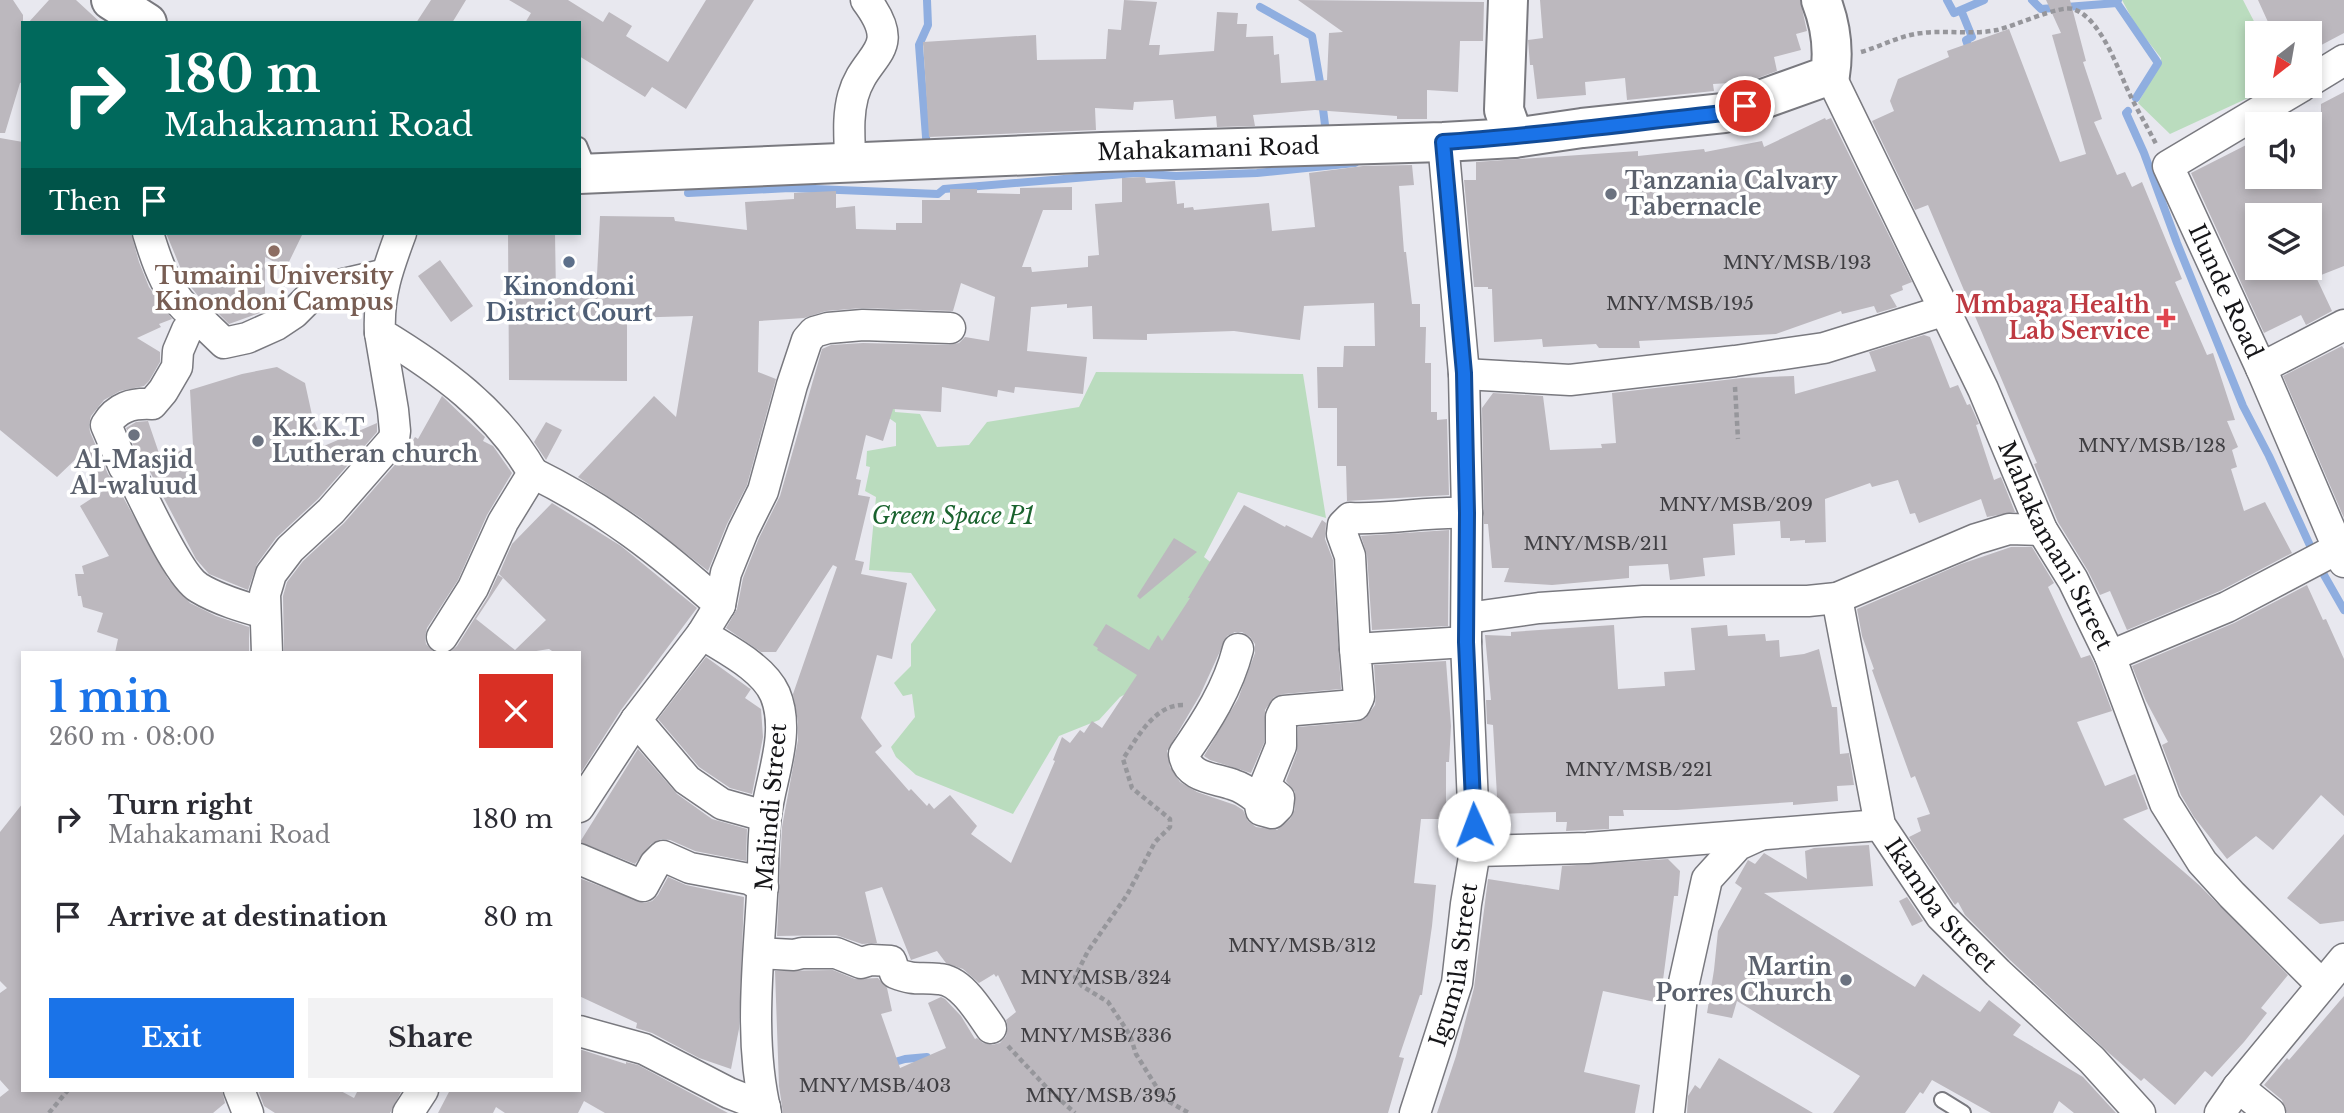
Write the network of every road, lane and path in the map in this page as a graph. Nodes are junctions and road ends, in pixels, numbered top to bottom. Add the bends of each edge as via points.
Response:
1 (111, 0) edge
2 (866, 0) edge
3 (1508, 0) edge
4 (1821, 0) edge
5 (144, 21) edge
6 (2344, 60) edge
7 (1831, 68) junction
8 (2322, 74) edge
9 (2282, 98) edge
10 (1514, 138) junction
11 (1443, 142) junction
12 (850, 162) junction
13 (583, 164) edge
14 (2168, 166) junction
15 (149, 235) edge
16 (400, 235) edge
17 (386, 274) junction
18 (1946, 310) junction
19 (197, 317) junction
20 (2344, 325) edge
21 (950, 328) dead end
22 (380, 333) junction
23 (1735, 362) junction
24 (2261, 368) junction
25 (1464, 373) junction
26 (1738, 439) dead end
27 (533, 473) junction
28 (1467, 513) junction
29 (2042, 530) junction
30 (2341, 555) edge
31 (1837, 598) junction
32 (720, 605) junction
33 (265, 613) junction
34 (1467, 630) junction
35 (702, 634) junction
36 (442, 637) dead end
37 (1238, 649) dead end
38 (1355, 649) junction
39 (267, 651) edge
40 (2110, 656) junction
41 (1213, 709) junction
42 (636, 720) junction
43 (581, 804) edge
44 (765, 816) junction
45 (1880, 825) junction
46 (1763, 833) junction
47 (1475, 851) junction
48 (581, 860) edge
49 (763, 887) junction
50 (759, 953) junction
51 (2344, 959) edge
52 (2322, 985) junction
53 (991, 1028) joint
54 (581, 1032) edge
55 (2238, 1087) junction
56 (66, 1092) edge
57 (240, 1092) edge
58 (422, 1092) edge
59 (1942, 1100) dead end
60 (766, 1110) edge
61 (49, 1113) edge
62 (247, 1113) edge
63 (408, 1113) edge
64 (1075, 1113) edge
65 (1189, 1113) edge
66 (1415, 1113) edge
67 (1669, 1113) edge
68 (1963, 1113) edge
69 (2140, 1113) edge
70 (2220, 1113) edge
71 (2270, 1113) edge

1 - 5 street
2 - 12 street via 883,32 873,62 853,96
3 - 10 street via 1504,110
4 - 7 street via 1830,36
6 - 8 street
7 - 10 street, Mahakamani Road via 1724,113
7 - 14 path via 1897,38 1996,30 2060,9 2074,9 2105,39
7 - 18 street, Mahakamani Street
9 - 14 street
10 - 11 street, Mahakamani Road
11 - 12 street, Mahakamani Road
11 - 25 street, Igumila Street
12 - 13 street, Mahakamani Road
14 - 24 street, Ilunde Road
15 - 19 street via 164,276 186,310
16 - 17 street
17 - 19 street via 317,290 294,313 247,338 224,343
17 - 22 street via 379,307
18 - 23 street via 1824,348
18 - 29 street, Mahakamani Street
19 - 33 street via 187,330 177,367 163,391 152,404 136,403 119,410 106,425 124,467 196,587
20 - 24 street
21 - 32 street via 828,328 807,340 763,491 726,573
22 - 27 street via 437,369 484,409 520,450
22 - 33 street via 394,439 271,574
23 - 25 street via 1570,380
23 - 26 path
24 - 30 street, Ilunde Road
25 - 28 street, Igumila Street
27 - 32 street via 599,508
27 - 36 street
28 - 34 street, Igumila Street
28 - 38 street via 1350,518 1343,525 1350,556
29 - 31 street via 2009,529 1976,539
29 - 40 street, Mahakamani Street via 2073,580
30 - 40 street
31 - 34 street via 1643,601 1539,608
31 - 45 street, Ikamba Street
32 - 35 street
33 - 39 street
34 - 38 street
34 - 47 street, Igumila Street
35 - 42 street
35 - 44 street, Malindi Street via 758,673 774,692 780,729
37 - 41 street
38 - 41 street via 1359,697 1355,705 1282,713 1281,746 1266,787 1279,798 1274,813 1261,810 1259,800 1242,788 1207,780 1185,761 1184,754
40 - 52 street, Mahakamani Street via 2165,803 2183,833 2232,895
41 - 65 path via 1174,705 1142,730 1123,759 1132,788 1170,819 1170,827 1155,842 1075,977 1108,1002 1164,1099
42 - 43 street
42 - 44 street via 691,782 722,804
44 - 49 street, Malindi Street
45 - 46 street
45 - 69 street, Ikamba Street via 1941,916 2092,1060
46 - 47 street via 1587,848
46 - 67 street via 1738,845 1707,879 1683,987
47 - 66 street, Igumila Street via 1457,983
48 - 49 street via 644,886 663,856
49 - 50 street, Malindi Street
50 - 53 street via 836,953 861,962 891,961 895,973 910,979 950,982
50 - 60 street, Malindi Street via 755,1029
51 - 52 street
52 - 55 street
53 - 64 path
54 - 60 street via 644,1049
55 - 70 street
55 - 71 street
56 - 61 path
57 - 62 street
58 - 63 street
59 - 68 lane

